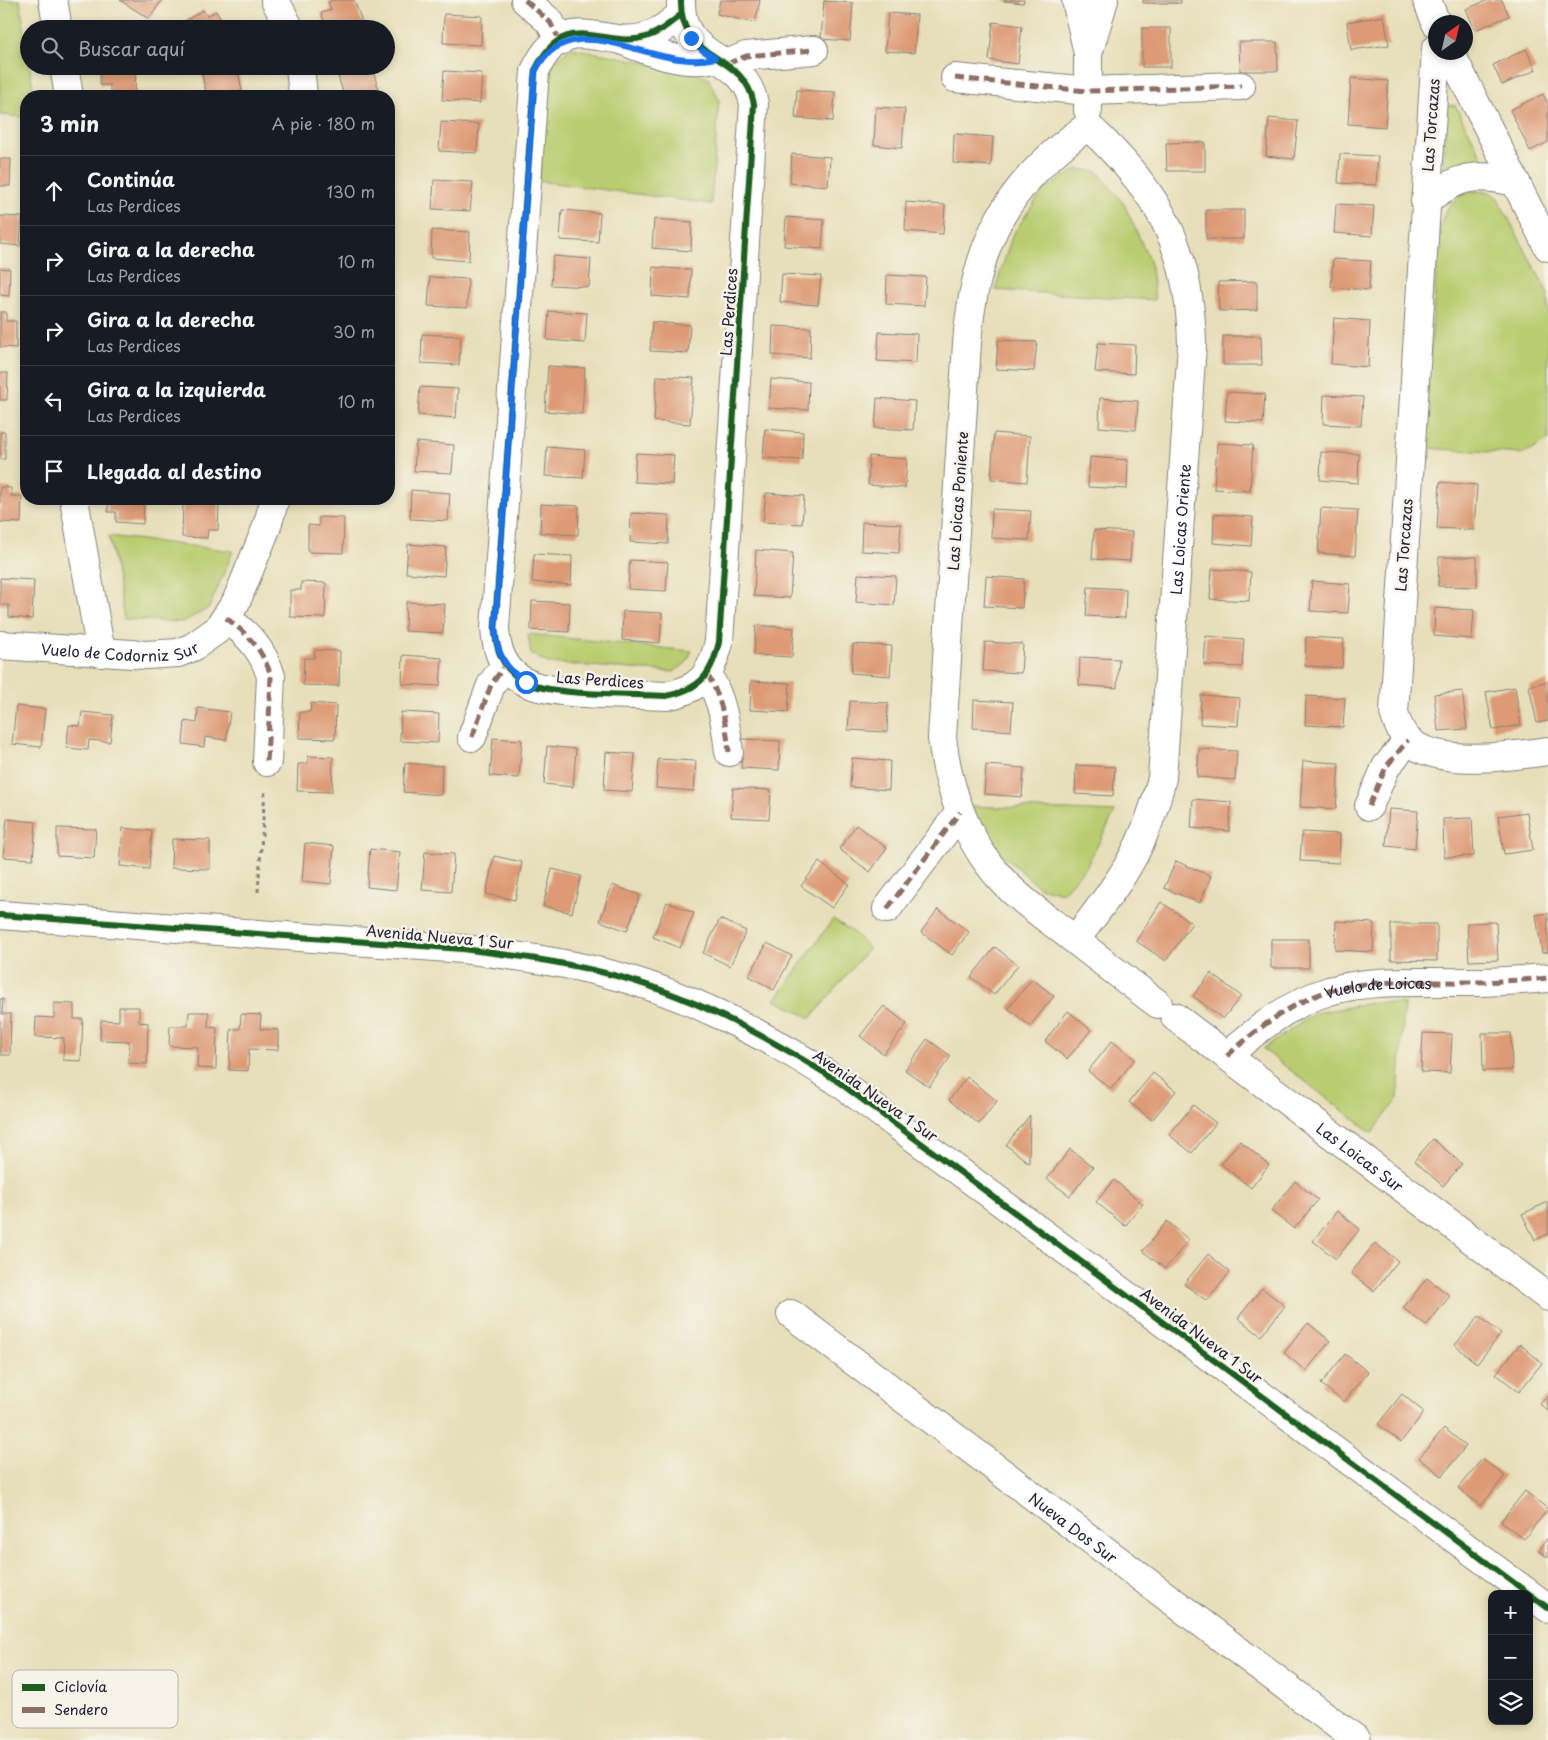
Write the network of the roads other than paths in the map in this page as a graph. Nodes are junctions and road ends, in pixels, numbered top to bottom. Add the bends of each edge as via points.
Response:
1 (53, 0) edge
2 (276, 0) edge
3 (525, 0) edge
4 (1076, 0) edge
5 (1104, 0) edge
6 (1427, 0) edge
7 (1435, 0) edge
8 (682, 7) edge
9 (1433, 15) edge
10 (1436, 15) edge
11 (56, 20) edge
12 (286, 20) edge
13 (617, 38) junction
14 (560, 40) junction
15 (814, 50) dead end
16 (1088, 54) junction
17 (1435, 60) edge
18 (1454, 60) edge
19 (721, 61) junction
20 (66, 75) edge
21 (301, 75) edge
22 (955, 78) dead end
23 (1241, 86) dead end
24 (68, 90) edge
25 (302, 90) edge
26 (1088, 91) junction
27 (1088, 126) junction
28 (1516, 182) junction
29 (1425, 201) junction
30 (1548, 247) edge
31 (75, 505) edge
32 (273, 505) edge
33 (226, 618) junction
34 (0, 645) edge
35 (101, 652) junction
36 (505, 665) junction
37 (707, 674) junction
38 (472, 737) dead end
39 (1408, 740) junction
40 (1548, 750) edge
41 (729, 752) dead end
42 (267, 762) road end
43 (1369, 806) dead end
44 (960, 812) junction
45 (887, 909) dead end
46 (0, 915) edge
47 (1075, 940) junction
48 (1548, 978) edge
49 (1227, 1056) junction
50 (1542, 1285) edge
51 (790, 1314) dead end
52 (1548, 1608) edge
53 (1357, 1740) edge

1 - 11 street
2 - 12 street
3 - 14 street via 550,22
4 - 16 street
5 - 16 street
6 - 9 street
7 - 10 street
8 - 13 street, Las Perdices via 658,32 646,37
8 - 19 street, Las Perdices via 691,38 702,50
13 - 14 street, Las Perdices via 581,34
13 - 19 street, Las Perdices via 658,54 693,61
14 - 36 street via 541,59 533,84 495,628 497,648
15 - 19 street
16 - 26 street
17 - 29 street, Las Torcazas
18 - 28 street, Las Torcazas
19 - 37 street, Las Perdices via 739,73 747,84 752,94 754,115 720,630 716,654
20 - 24 street
21 - 25 street
22 - 26 street
23 - 26 street
26 - 27 street
27 - 44 street, Las Loicas Poniente via 1046,159 1004,210 988,239 974,284 967,343 943,721 945,762
27 - 47 street, Las Loicas Oriente via 1127,164 1163,215 1188,281 1192,345 1162,778 1156,805 1136,854
28 - 29 street, Las Torcazas via 1487,177 1467,178 1455,181
28 - 30 street, Las Torcazas
29 - 39 street, Las Torcazas via 1393,698 1394,713
31 - 35 street
32 - 33 street, Vuelo de Codorniz Sur via 246,580
33 - 35 street, Vuelo de Codorniz Sur via 206,640 178,653 146,656
33 - 42 street via 252,640 269,670
34 - 35 street, Vuelo de Codorniz Sur
36 - 37 street, Las Perdices via 538,687 666,696 695,686
36 - 38 street via 491,685
37 - 41 street via 720,703
39 - 40 street via 1433,754 1459,757
39 - 43 street via 1386,767
44 - 45 street
44 - 47 street, Las Loicas Poniente via 971,835 1001,879
46 - 52 street, Avenida Nueva 1 Sur via 463,949 530,958 607,973 713,1012 803,1058 836,1080
47 - 49 street, Las Loicas Sur
48 - 49 street, Vuelo de Loicas via 1396,981 1349,986 1308,999 1285,1011 1256,1030
49 - 50 street, Las Loicas Sur
51 - 53 street, Nueva Dos Sur

